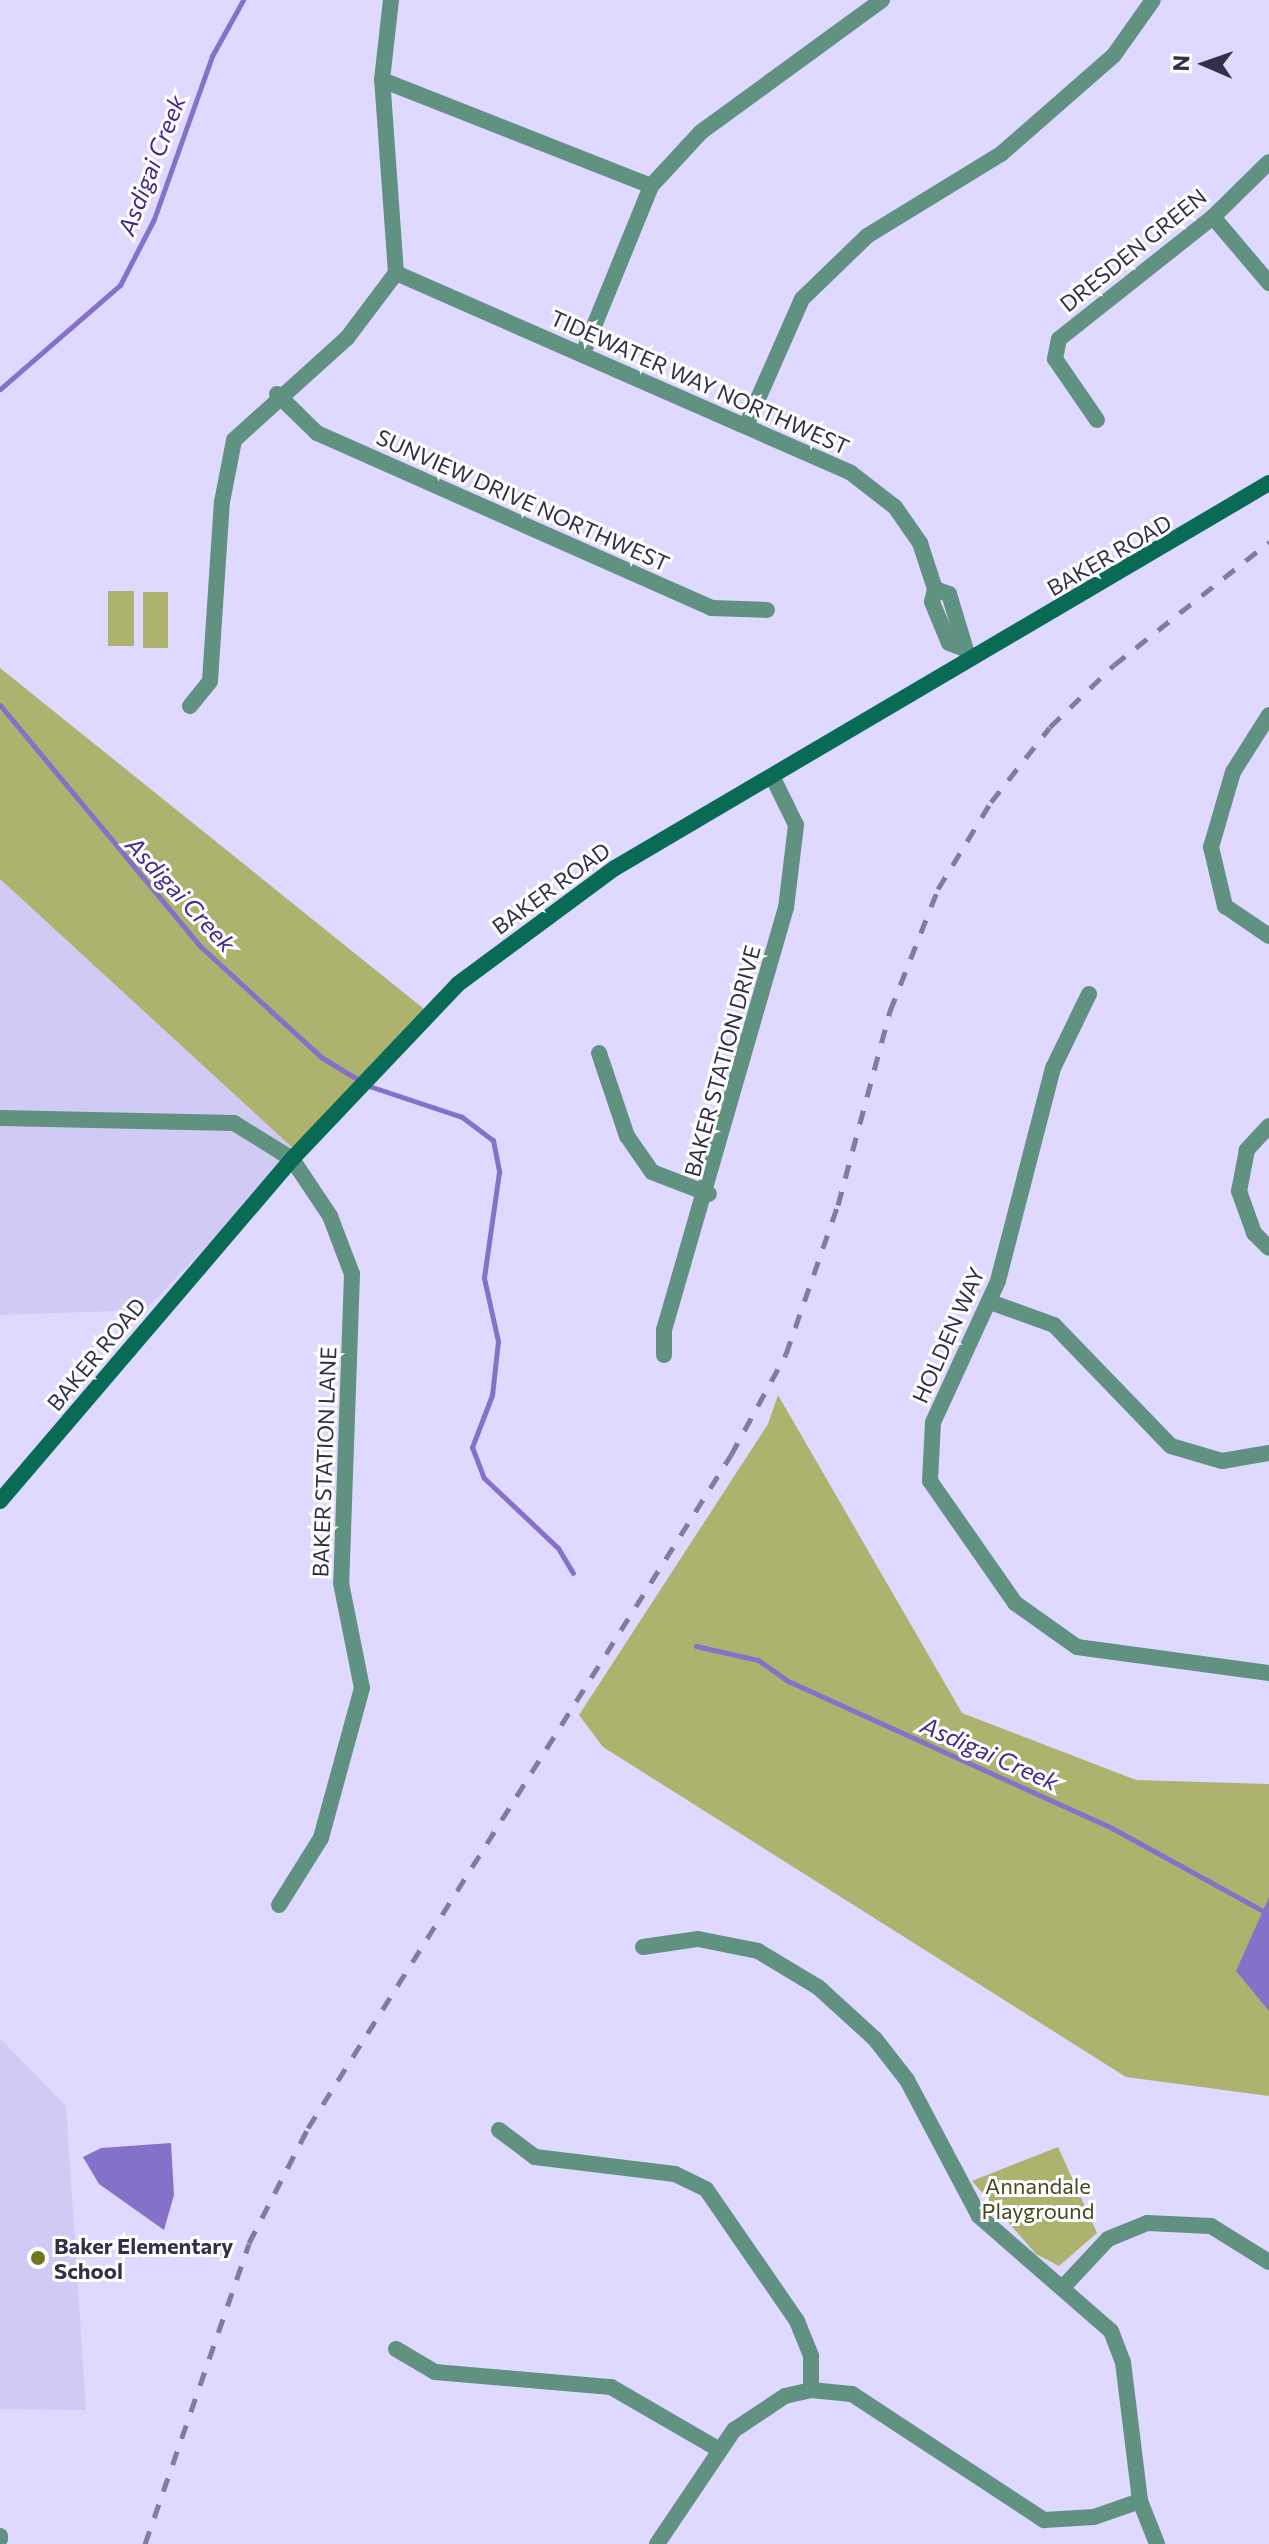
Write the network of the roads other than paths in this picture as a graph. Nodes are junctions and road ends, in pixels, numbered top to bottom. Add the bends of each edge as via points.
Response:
1 (391, 0) edge
2 (882, 0) edge
3 (1153, 0) edge
4 (382, 80) junction
5 (1269, 162) edge
6 (651, 186) junction
7 (1213, 217) junction
8 (396, 273) junction
9 (1269, 283) edge
10 (583, 353) junction
11 (277, 394) junction
12 (1097, 420) dead end
13 (746, 426) junction
14 (1269, 483) edge
15 (767, 610) dead end
16 (966, 654) junction
17 (190, 706) dead end
18 (1269, 715) edge
19 (773, 778) junction
20 (1269, 936) edge
21 (1089, 994) dead end
22 (599, 1053) dead end
23 (0, 1118) edge
24 (1269, 1126) edge
25 (292, 1159) junction
26 (709, 1194) junction
27 (1269, 1248) edge
28 (990, 1302) junction
29 (664, 1355) dead end
30 (1269, 1453) edge
31 (0, 1501) edge
32 (1269, 1673) edge
33 (279, 1905) dead end
34 (643, 1947) dead end
35 (499, 2130) dead end
36 (1269, 2262) edge
37 (1065, 2285) junction
38 (396, 2349) dead end
39 (811, 2390) junction
40 (718, 2449) junction
41 (1140, 2501) junction
42 (657, 2544) edge
43 (1157, 2544) edge

1 - 4 street
2 - 6 street via 701,132
3 - 13 street via 1114,55 1001,154 867,236 802,299
4 - 6 street
4 - 8 street
5 - 7 street, DRESDEN GREEN
6 - 10 street
7 - 9 street
7 - 12 street, DRESDEN GREEN via 1059,339 1055,359
8 - 10 street, TIDEWATER WAY NORTHWEST
8 - 11 street via 347,338
10 - 13 street, TIDEWATER WAY NORTHWEST
11 - 15 street, SUNVIEW DRIVE NORTHWEST via 317,433 711,608
11 - 17 street via 234,440 222,502 210,681
13 - 16 street, TIDEWATER WAY NORTHWEST via 851,473 895,507 920,543 935,589 949,594 965,633
14 - 16 main road, BAKER ROAD
16 - 19 main road, BAKER ROAD
18 - 20 street via 1233,772 1211,847 1225,906
19 - 25 main road, BAKER ROAD via 576,893 458,984
19 - 26 street, BAKER STATION DRIVE via 796,825 796,850
21 - 28 street, HOLDEN WAY via 1053,1068
22 - 26 street via 627,1136 652,1172
23 - 25 street via 234,1123
24 - 27 street via 1247,1150 1239,1191 1254,1233
25 - 31 main road, BAKER ROAD
25 - 33 street, BAKER STATION LANE via 330,1216 352,1274 341,1583 362,1688 321,1838
26 - 29 street, BAKER STATION DRIVE via 664,1330
28 - 30 street via 1054,1325 1171,1446 1222,1461
28 - 32 street, HOLDEN WAY via 939,1407 928,1465 930,1481 1015,1603 1098,1654
34 - 37 street via 698,1939 730,1943 774,1959 818,1987 907,2080 979,2216 1033,2268
35 - 39 street via 535,2157 675,2174 706,2189 797,2321 811,2356
36 - 37 street via 1211,2226 1147,2223 1108,2239
37 - 41 street via 1101,2317 1119,2347
38 - 40 street via 435,2372 611,2387
39 - 40 street via 753,2414
39 - 41 street via 852,2394 1044,2520 1094,2517
40 - 42 street
41 - 43 street

